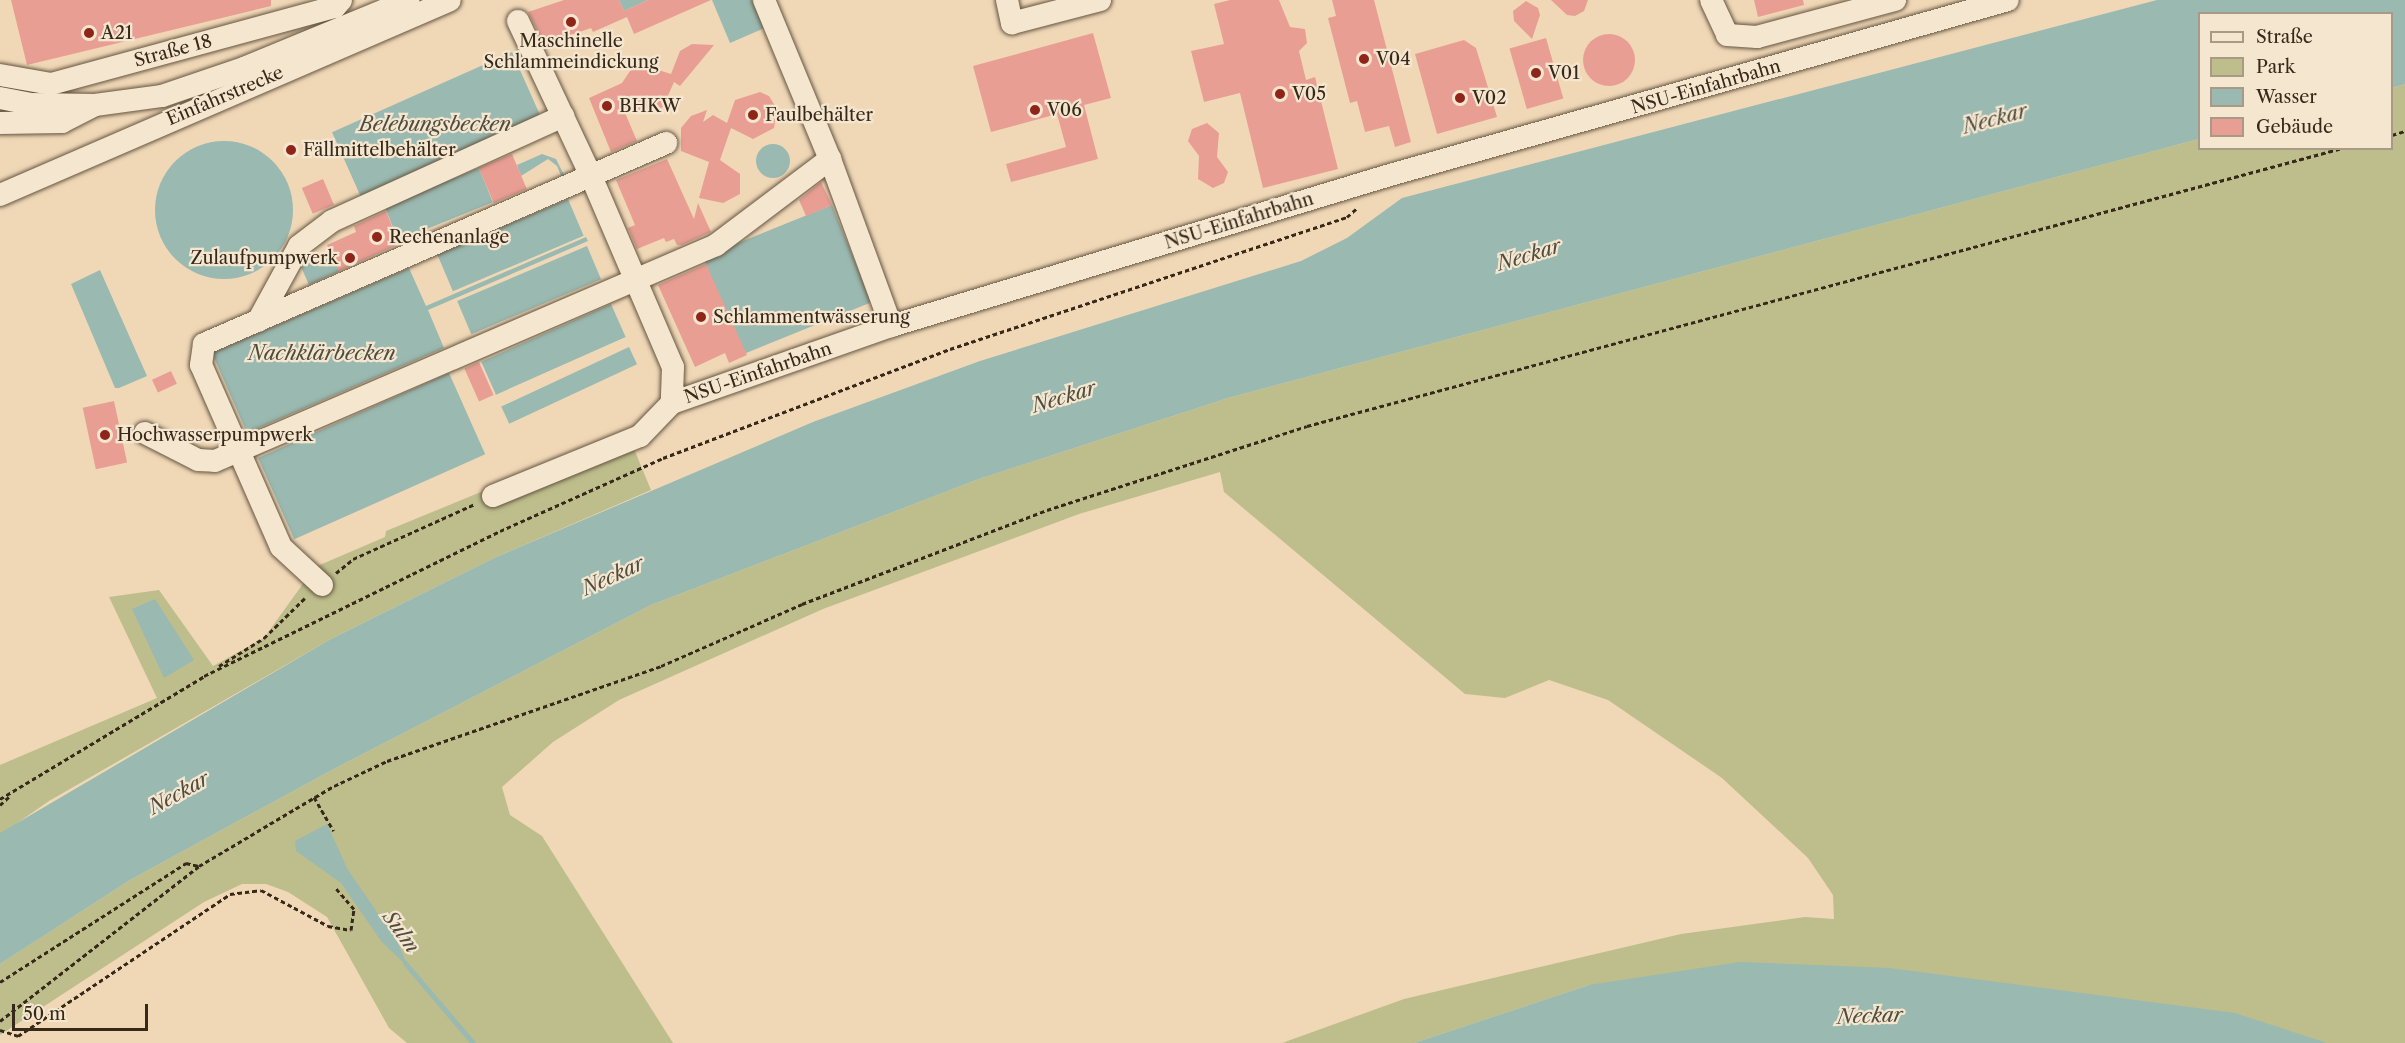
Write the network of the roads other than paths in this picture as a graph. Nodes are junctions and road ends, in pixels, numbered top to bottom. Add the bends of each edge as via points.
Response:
1 (341, 0) edge
2 (409, 0) edge
3 (450, 0) edge
4 (764, 0) edge
5 (1006, 0) edge
6 (1100, 0) edge
7 (1711, 0) edge
8 (1895, 0) edge
9 (2008, 0) edge
10 (518, 21) dead end
11 (0, 75) edge
12 (0, 98) edge
13 (95, 105) junction
14 (563, 116) junction
15 (0, 123) edge
16 (666, 143) dead end
17 (830, 159) junction
18 (591, 176) junction
19 (0, 195) edge
20 (635, 280) junction
21 (258, 321) junction
22 (891, 326) junction
23 (672, 403) junction
24 (145, 434) dead end
25 (239, 451) junction
26 (493, 496) road end
27 (322, 585) road end

1 - 11 street, Straße 18 via 335,7 51,84
2 - 13 street, Einfahrstrecke via 234,72 162,96
3 - 19 street, Einfahrstrecke
4 - 17 street
5 - 6 street via 1012,23
7 - 8 street via 1726,35 1757,37
9 - 22 street, NSU-Einfahrbahn via 1380,178
10 - 14 street
12 - 13 street, Einfahrstrecke via 31,104
13 - 15 street via 62,122
14 - 18 street
14 - 21 street via 332,221 299,246
16 - 18 street
17 - 20 street via 716,245
17 - 22 street
18 - 20 street
18 - 21 street
20 - 23 street via 673,367
20 - 25 street
21 - 25 street via 204,344 201,365
22 - 23 street, NSU-Einfahrbahn
23 - 26 street, NSU-Einfahrbahn via 640,436
24 - 25 street via 198,460 215,461
25 - 27 street via 281,547

